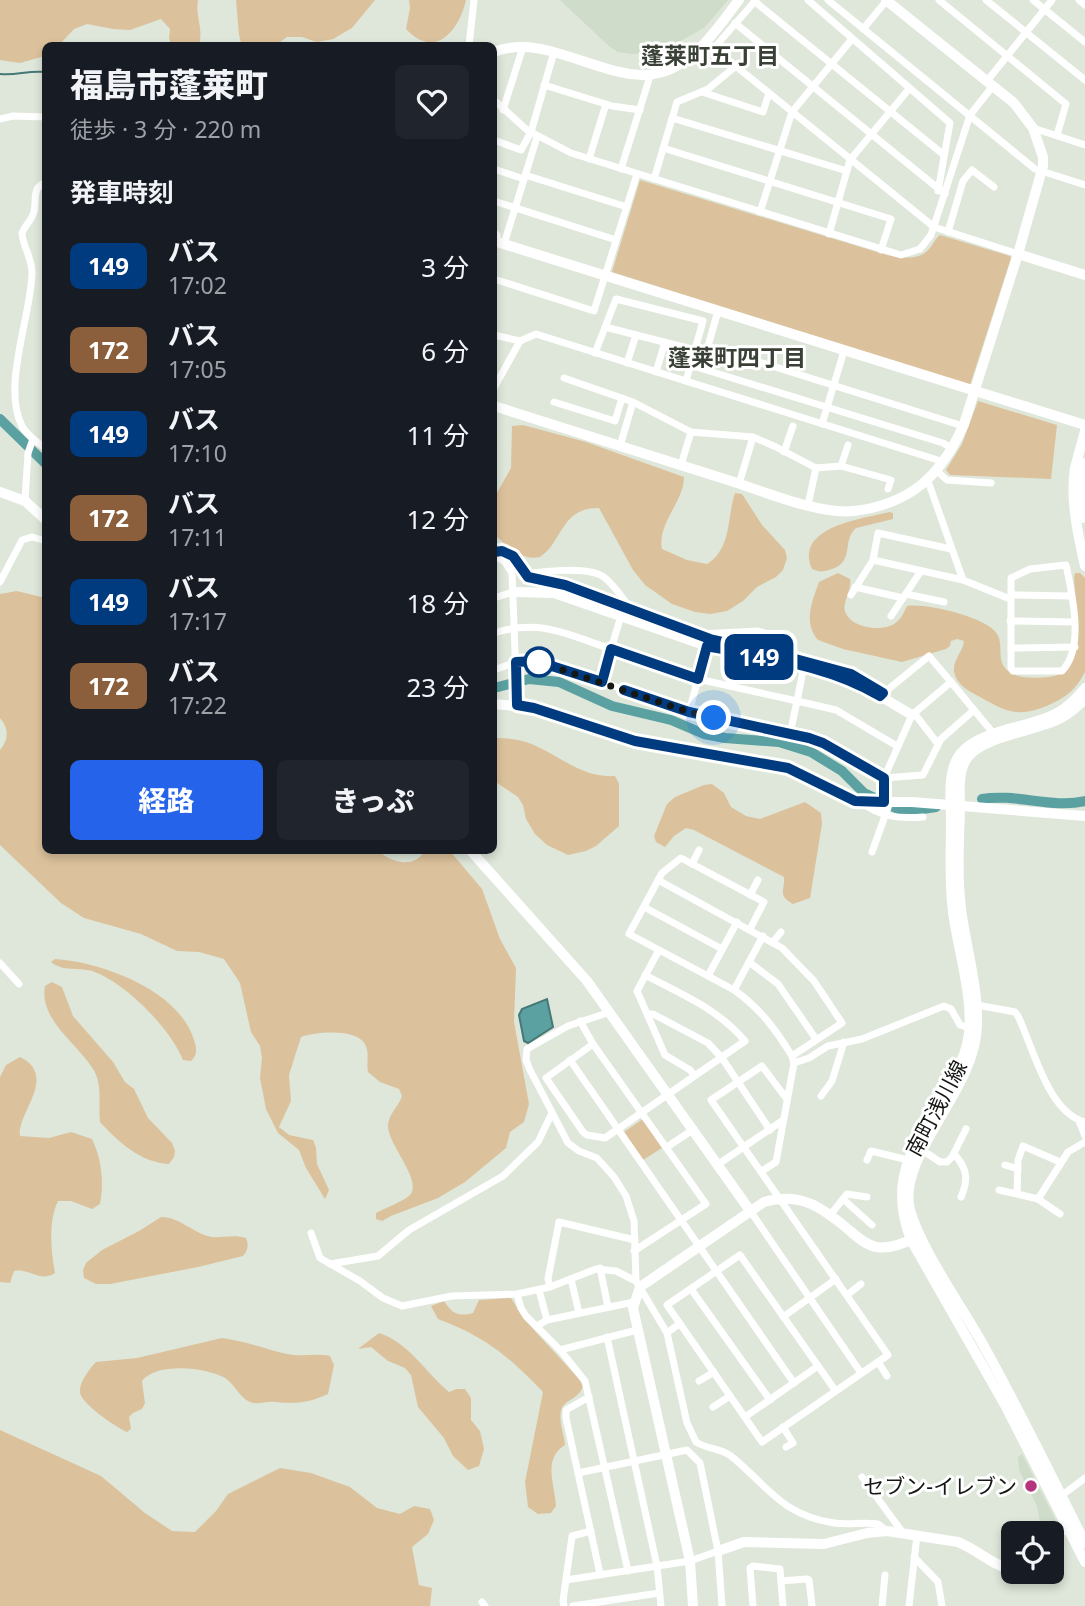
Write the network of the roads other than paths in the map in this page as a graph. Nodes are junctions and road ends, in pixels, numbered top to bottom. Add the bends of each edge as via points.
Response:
1 (474, 0) edge
2 (739, 0) edge
3 (808, 0) edge
4 (828, 0) edge
5 (886, 0) edge
6 (939, 0) edge
7 (986, 0) edge
8 (1032, 0) edge
9 (1052, 0) edge
10 (1079, 0) edge
11 (755, 1) edge
12 (1085, 5) edge
13 (1044, 9) junction
14 (735, 23) junction
15 (863, 29) junction
16 (1025, 32) junction
17 (852, 39) junction
18 (469, 42) edge
19 (1085, 42) edge
20 (709, 45) junction
21 (523, 47) junction
22 (497, 51) edge
23 (554, 52) junction
24 (1007, 55) junction
25 (831, 64) junction
26 (736, 66) junction
27 (651, 73) junction
28 (1085, 80) edge
29 (990, 83) junction
30 (544, 85) junction
31 (812, 87) junction
32 (909, 89) junction
33 (702, 92) junction
34 (769, 93) junction
35 (497, 103) edge
36 (606, 104) junction
37 (503, 110) junction
38 (640, 110) junction
39 (792, 112) junction
40 (890, 112) junction
41 (970, 115) junction
42 (42, 117) edge
43 (672, 118) junction
44 (0, 119) edge
45 (1032, 128) junction
46 (534, 135) junction
47 (871, 135) junction
48 (1057, 135) junction
49 (497, 142) edge
50 (1085, 145) edge
51 (663, 148) junction
52 (779, 151) junction
53 (944, 155) junction
54 (589, 159) junction
55 (850, 160) junction
56 (621, 169) junction
57 (497, 170) edge
58 (847, 172) junction
59 (1042, 172) junction
60 (637, 174) junction
61 (524, 177) junction
62 (654, 179) junction
63 (770, 182) junction
64 (42, 183) edge
65 (1085, 185) edge
66 (994, 187) dead end
67 (941, 192) junction
68 (497, 202) edge
69 (838, 203) junction
70 (627, 207) junction
71 (515, 208) junction
72 (760, 212) junction
73 (934, 227) junction
74 (948, 232) junction
75 (828, 234) junction
76 (497, 240) edge
77 (616, 240) junction
78 (881, 250) junction
79 (1018, 254) junction
80 (605, 275) junction
81 (1085, 275) edge
82 (497, 280) edge
83 (718, 311) junction
84 (605, 327) junction
85 (636, 335) junction
86 (497, 336) edge
87 (520, 341) junction
88 (664, 342) junction
89 (695, 350) junction
90 (844, 351) junction
91 (595, 353) junction
92 (627, 363) junction
93 (690, 365) junction
94 (656, 372) junction
95 (564, 378) dead end
96 (686, 381) junction
97 (497, 383) edge
98 (834, 385) junction
99 (974, 392) junction
100 (622, 398) junction
101 (554, 402) dead end
102 (633, 402) junction
103 (497, 407) edge
104 (827, 408) junction
105 (822, 424) junction
106 (1085, 425) edge
107 (793, 426) dead end
108 (964, 426) junction
109 (1085, 431) edge
110 (691, 432) junction
111 (752, 437) junction
112 (32, 442) junction
113 (848, 445) dead end
114 (620, 446) junction
115 (42, 447) edge
116 (953, 449) junction
117 (784, 452) junction
118 (945, 462) junction
119 (1085, 463) edge
120 (681, 465) junction
121 (841, 466) junction
122 (816, 468) junction
123 (937, 471) junction
124 (928, 481) junction
125 (991, 483) dead end
126 (739, 484) junction
127 (888, 489) dead end
128 (0, 492) edge
129 (25, 501) junction
130 (808, 505) junction
131 (42, 516) edge
132 (1085, 535) edge
133 (42, 540) edge
134 (951, 549) junction
135 (497, 553) edge
136 (497, 557) edge
137 (873, 560) junction
138 (1085, 566) edge
139 (922, 571) junction
140 (526, 574) junction
141 (963, 580) junction
142 (0, 582) edge
143 (513, 592) junction
144 (497, 596) edge
145 (904, 596) junction
146 (1072, 596) junction
147 (1010, 597) junction
148 (944, 602) dead end
149 (632, 609) junction
150 (621, 616) junction
151 (891, 616) dead end
152 (1010, 621) junction
153 (1074, 622) junction
154 (514, 627) junction
155 (497, 632) edge
156 (697, 634) junction
157 (707, 646) junction
158 (1010, 648) junction
159 (1075, 648) junction
160 (611, 649) junction
161 (516, 662) junction
162 (803, 663) junction
163 (497, 669) edge
164 (698, 679) junction
165 (602, 682) junction
166 (951, 682) junction
167 (1085, 688) edge
168 (882, 694) junction
169 (1085, 699) edge
170 (797, 701) junction
171 (517, 705) junction
172 (497, 706) edge
173 (974, 710) junction
174 (689, 712) junction
175 (913, 714) junction
176 (790, 734) junction
177 (994, 734) junction
178 (938, 744) junction
179 (897, 746) junction
180 (884, 778) junction
181 (865, 802) junction
182 (887, 802) junction
183 (955, 806) junction
184 (886, 816) junction
185 (1085, 816) edge
186 (923, 817) dead end
187 (699, 850) dead end
188 (872, 852) dead end
189 (474, 854) edge
190 (692, 864) junction
191 (658, 880) junction
192 (758, 880) dead end
193 (750, 895) junction
194 (644, 907) junction
195 (737, 922) junction
196 (750, 929) junction
197 (781, 932) dead end
198 (763, 936) junction
199 (773, 942) junction
200 (722, 949) junction
201 (659, 950) junction
202 (749, 962) junction
203 (0, 963) edge
204 (645, 975) junction
205 (708, 976) junction
206 (19, 984) dead end
207 (734, 990) junction
208 (977, 1005) junction
209 (610, 1012) junction
210 (648, 1013) junction
211 (580, 1021) junction
212 (973, 1029) junction
213 (816, 1039) junction
214 (844, 1042) junction
215 (593, 1044) junction
216 (722, 1058) junction
217 (793, 1059) junction
218 (570, 1060) junction
219 (694, 1075) junction
220 (737, 1083) junction
221 (668, 1094) junction
222 (821, 1096) dead end
223 (786, 1098) junction
224 (642, 1113) junction
225 (551, 1115) junction
226 (782, 1121) junction
227 (1082, 1121) edge
228 (617, 1129) junction
229 (694, 1129) junction
230 (966, 1129) dead end
231 (771, 1130) junction
232 (1085, 1136) edge
233 (1085, 1142) edge
234 (667, 1147) junction
235 (744, 1147) junction
236 (922, 1150) junction
237 (954, 1154) junction
238 (867, 1160) dead end
239 (908, 1160) junction
240 (1060, 1162) junction
241 (717, 1165) junction
242 (1005, 1165) dead end
243 (1018, 1169) junction
244 (762, 1171) junction
245 (999, 1190) dead end
246 (1017, 1194) junction
247 (867, 1197) dead end
248 (961, 1197) dead end
249 (843, 1199) junction
250 (1038, 1199) junction
251 (781, 1200) junction
252 (751, 1212) junction
253 (831, 1214) junction
254 (1060, 1214) dead end
255 (681, 1221) junction
256 (872, 1225) dead end
257 (311, 1233) dead end
258 (915, 1237) junction
259 (635, 1240) junction
260 (698, 1245) junction
261 (634, 1251) junction
262 (330, 1264) junction
263 (600, 1268) junction
264 (716, 1271) junction
265 (571, 1279) junction
266 (836, 1279) junction
267 (638, 1284) junction
268 (861, 1284) dead end
269 (550, 1287) junction
270 (691, 1289) junction
271 (540, 1290) junction
272 (517, 1294) junction
273 (847, 1295) junction
274 (809, 1298) junction
275 (634, 1302) junction
276 (608, 1307) junction
277 (579, 1313) junction
278 (783, 1317) junction
279 (547, 1320) junction
280 (680, 1324) junction
281 (537, 1326) junction
282 (638, 1330) junction
283 (667, 1334) junction
284 (607, 1337) junction
285 (560, 1350) junction
286 (878, 1362) junction
287 (818, 1366) junction
288 (713, 1372) junction
289 (861, 1373) junction
290 (887, 1376) dead end
291 (699, 1381) dead end
292 (794, 1383) junction
293 (835, 1390) junction
294 (730, 1396) junction
295 (589, 1397) junction
296 (770, 1400) junction
297 (713, 1408) dead end
298 (745, 1417) junction
299 (783, 1427) junction
300 (786, 1447) dead end
301 (665, 1453) junction
302 (635, 1460) junction
303 (604, 1466) junction
304 (578, 1473) junction
305 (862, 1477) dead end
306 (1085, 1478) edge
307 (1061, 1496) junction
308 (1071, 1525) junction
309 (1064, 1529) edge
310 (591, 1531) junction
311 (887, 1531) junction
312 (904, 1533) junction
313 (917, 1535) junction
314 (1085, 1543) edge
315 (718, 1551) junction
316 (914, 1558) junction
317 (690, 1561) junction
318 (1085, 1562) edge
319 (657, 1566) junction
320 (1001, 1567) edge
321 (628, 1571) junction
322 (600, 1574) junction
323 (885, 1575) dead end
324 (566, 1580) junction
325 (782, 1581) junction
326 (659, 1593) junction
327 (564, 1606) edge
328 (573, 1606) edge
329 (660, 1606) edge
330 (693, 1606) edge
331 (722, 1606) edge
332 (753, 1606) edge
333 (783, 1606) edge
334 (812, 1606) edge
335 (882, 1606) edge
336 (909, 1606) edge
337 (942, 1606) edge

1 - 18 street
2 - 20 street
3 - 17 street
4 - 15 street
5 - 15 street
5 - 29 street
6 - 24 street
7 - 16 street
8 - 13 street
9 - 13 street
10 - 12 street
11 - 14 street
11 - 25 street
13 - 16 street
13 - 19 street
14 - 20 street
14 - 31 street
15 - 41 street
16 - 24 street
16 - 28 street
17 - 25 street
17 - 32 street
20 - 26 street
20 - 27 street via 676,67
21 - 22 street
21 - 23 street
21 - 37 street
23 - 27 street via 626,73
23 - 30 street
24 - 29 street
24 - 48 street via 1066,104
25 - 31 street
25 - 40 street
26 - 33 street
26 - 34 street
27 - 38 street
29 - 41 street
29 - 45 street via 1023,113
30 - 36 street
30 - 46 street
31 - 39 street
31 - 47 street
32 - 40 street
32 - 53 street via 950,123
33 - 34 street via 763,112
33 - 43 street via 677,102
34 - 39 street
35 - 37 street
36 - 38 street
36 - 54 street
37 - 46 street
38 - 56 street
39 - 52 street
39 - 55 street
40 - 47 street
40 - 53 street
41 - 59 street
41 - 67 street
42 - 44 street
43 - 51 street
43 - 52 street
45 - 48 street
45 - 59 street via 1043,156
46 - 49 street via 522,150
46 - 54 street
46 - 61 street
47 - 55 street
47 - 67 street
48 - 50 street
51 - 62 street
51 - 63 street
52 - 58 street
52 - 63 street
53 - 67 street
54 - 56 street
55 - 58 street
55 - 73 street
56 - 60 street
57 - 61 street
58 - 69 street
59 - 65 street
59 - 79 street
60 - 62 street
60 - 70 street
61 - 70 street
61 - 71 street
62 - 72 street
63 - 69 street
63 - 72 street
64 - 112 street via 22,233 32,277 14,391 22,426
66 - 74 street via 972,170 963,181
67 - 73 street
68 - 71 street
69 - 75 street
69 - 78 street via 891,219
70 - 77 street
71 - 76 street
71 - 77 street
72 - 75 street
73 - 74 street
73 - 78 street via 926,244 912,253
74 - 79 street
75 - 78 street
76 - 80 street
77 - 80 street
79 - 81 street
79 - 99 street
80 - 82 street via 594,311
80 - 83 street
83 - 90 street
83 - 98 street via 708,346
84 - 85 street
84 - 89 street via 616,299 629,302 703,321
84 - 91 street
85 - 88 street
85 - 92 street
86 - 87 street
87 - 91 street via 536,334
87 - 97 street
88 - 89 street
88 - 94 street
89 - 93 street
90 - 98 street
90 - 99 street
91 - 92 street
92 - 94 street
93 - 96 street
93 - 104 street
94 - 96 street
95 - 100 street
96 - 105 street
98 - 104 street
98 - 108 street
99 - 106 street
99 - 108 street
100 - 101 street via 615,421
100 - 102 street
102 - 110 street
102 - 114 street
103 - 114 street
104 - 105 street
104 - 116 street
105 - 118 street
107 - 117 street
108 - 116 street
109 - 138 street via 1075,469 1074,504
110 - 111 street
110 - 120 street
111 - 117 street
111 - 126 street
112 - 115 street
112 - 129 street
113 - 121 street
114 - 120 street
116 - 118 street
117 - 122 street
118 - 123 street
119 - 132 street via 1081,500
120 - 126 street
121 - 122 street
121 - 127 street via 891,480
122 - 130 street
123 - 124 street
123 - 125 street via 947,480
124 - 130 street via 871,508 832,511
124 - 134 street
126 - 130 street
128 - 129 street
129 - 131 street
133 - 142 street via 25,538
134 - 137 street via 877,533
134 - 141 street
135 - 140 street via 513,556
136 - 143 street via 509,567
137 - 139 street
137 - 145 street via 853,591
139 - 141 street
139 - 145 street
140 - 149 street
140 - 149 street via 597,574 605,577
141 - 147 street
143 - 144 street
143 - 150 street via 554,593
143 - 154 street
145 - 148 street
145 - 151 street
146 - 147 street
146 - 147 street via 1066,565 1030,569 1011,578
146 - 153 street
147 - 152 street
149 - 156 street
150 - 157 street
150 - 160 street
152 - 153 street
152 - 158 street
153 - 159 street
154 - 155 street
154 - 160 street via 548,628
154 - 161 street
156 - 162 street
156 - 162 street via 758,631 774,636
157 - 162 street
157 - 164 street
158 - 159 street
158 - 159 street via 1013,671 1062,671
160 - 164 street
160 - 165 street
161 - 163 street
161 - 165 street via 536,661
161 - 171 street
162 - 168 street
162 - 170 street
164 - 170 street
164 - 174 street
165 - 174 street
166 - 168 street via 929,656
166 - 173 street
166 - 175 street
167 - 177 street, 南町浅川線 via 1055,715
168 - 175 street
169 - 183 street, 南町浅川線 via 1055,721 1000,738 971,753 963,766
170 - 176 street
170 - 179 street via 836,710
171 - 172 street
171 - 181 street via 635,741 788,768
173 - 177 street
173 - 178 street
174 - 176 street
175 - 178 street
175 - 179 street
176 - 180 street via 823,743
177 - 183 street, 南町浅川線 via 967,748 955,763
178 - 180 street via 923,775
179 - 180 street
180 - 182 street
181 - 182 street
181 - 184 street
182 - 183 street
182 - 184 street
183 - 185 street
183 - 208 street, 南町浅川線 via 958,883
183 - 212 street, 南町浅川線 via 949,884
184 - 186 street
184 - 188 street
187 - 190 street
189 - 209 street
190 - 191 street via 681,858
190 - 193 street
191 - 194 street
191 - 195 street
192 - 193 street
193 - 196 street via 764,902
194 - 200 street
194 - 201 street via 629,934
195 - 196 street
195 - 200 street
196 - 198 street
197 - 199 street
198 - 199 street
198 - 202 street
199 - 213 street via 809,975 842,1023
200 - 205 street
201 - 204 street
201 - 205 street
202 - 207 street
202 - 213 street via 778,984
203 - 206 street
204 - 210 street via 637,991
204 - 216 street via 731,1024 745,1041
205 - 207 street
207 - 217 street via 767,1018
208 - 212 street, 南町浅川線
208 - 227 street via 1018,1016 1053,1097
209 - 211 street
209 - 221 street
210 - 216 street via 708,1043
210 - 219 street via 665,1055
211 - 215 street
211 - 225 street via 555,1031 525,1053
212 - 214 street via 960,1024 944,1006
212 - 236 street, 南町浅川線 via 973,1052 963,1080
212 - 239 street, 南町浅川線 via 961,1063
213 - 217 street
214 - 217 street via 809,1058
214 - 222 street via 832,1081
215 - 218 street
215 - 224 street
216 - 219 street
216 - 220 street
217 - 223 street
218 - 228 street
218 - 228 street via 546,1078 587,1135 605,1138
219 - 221 street
220 - 223 street via 762,1066
220 - 231 street
220 - 235 street via 711,1101
221 - 224 street
221 - 229 street
223 - 226 street
224 - 228 street
224 - 234 street
225 - 259 street via 568,1143 597,1158 614,1177 626,1196
225 - 262 street via 538,1142 503,1176 409,1230 378,1256
226 - 231 street
226 - 244 street via 775,1162
227 - 232 street
228 - 255 street
229 - 234 street
229 - 241 street
230 - 237 street
231 - 235 street
233 - 240 street
234 - 255 street via 706,1205
235 - 241 street
235 - 244 street
236 - 237 street via 944,1163
236 - 258 street, 南町浅川線 via 908,1200
237 - 248 street via 967,1178
238 - 239 street via 871,1151
239 - 258 street, 南町浅川線 via 901,1198 904,1222
240 - 243 street via 1023,1146
240 - 250 street
241 - 252 street
242 - 243 street
243 - 246 street
244 - 251 street
245 - 246 street
246 - 250 street
247 - 249 street via 848,1194
249 - 253 street
249 - 256 street
250 - 254 street
251 - 252 street via 764,1202
251 - 253 street via 809,1203
251 - 266 street
252 - 260 street
252 - 274 street
253 - 258 street via 859,1239 877,1247
255 - 260 street
255 - 261 street
257 - 262 street via 320,1258
258 - 307 street, 南町浅川線 via 1005,1384
258 - 308 street, 南町浅川線
259 - 261 street
259 - 269 street via 559,1222
260 - 264 street
260 - 267 street
261 - 267 street
262 - 272 street via 402,1307 452,1296
263 - 265 street
263 - 267 street
263 - 276 street
264 - 270 street
264 - 278 street via 740,1255
264 - 292 street
265 - 269 street
265 - 277 street
266 - 273 street
266 - 274 street
267 - 275 street
267 - 283 street
268 - 273 street
269 - 271 street
270 - 280 street via 667,1305
270 - 296 street
271 - 272 street
271 - 279 street
272 - 281 street via 521,1308
273 - 286 street via 888,1355
274 - 278 street
274 - 289 street
275 - 276 street
275 - 282 street
276 - 277 street
277 - 279 street
278 - 287 street
279 - 281 street
280 - 283 street
280 - 288 street
281 - 285 street
282 - 284 street
282 - 301 street
283 - 311 street via 687,1423 696,1442 730,1456 772,1497 795,1510 830,1522 874,1523
284 - 285 street
284 - 302 street
285 - 295 street via 585,1381
286 - 289 street
286 - 290 street
287 - 292 street
287 - 293 street
288 - 291 street
288 - 294 street
289 - 293 street
292 - 296 street
293 - 299 street
294 - 297 street
294 - 298 street
295 - 303 street
295 - 304 street via 566,1410
296 - 298 street
298 - 299 street via 762,1442
299 - 300 street via 793,1443
301 - 302 street
301 - 315 street via 687,1450 700,1463
301 - 317 street
302 - 303 street
302 - 319 street
303 - 304 street
303 - 321 street
304 - 310 street
305 - 312 street
306 - 307 street
307 - 308 street, 南町浅川線
308 - 309 street
308 - 314 street, 南町浅川線
308 - 318 street, 南町浅川線
310 - 322 street
310 - 324 street via 572,1536
311 - 312 street
311 - 315 street via 824,1544 744,1542
312 - 313 street
313 - 316 street
313 - 320 street via 969,1546
315 - 317 street
315 - 331 street
316 - 336 street
316 - 337 street via 937,1582
317 - 319 street
317 - 330 street
319 - 321 street
319 - 326 street
321 - 322 street
322 - 324 street
323 - 335 street
324 - 327 street
325 - 332 street via 780,1569 750,1568
325 - 333 street
325 - 334 street via 807,1578
326 - 328 street
326 - 329 street

